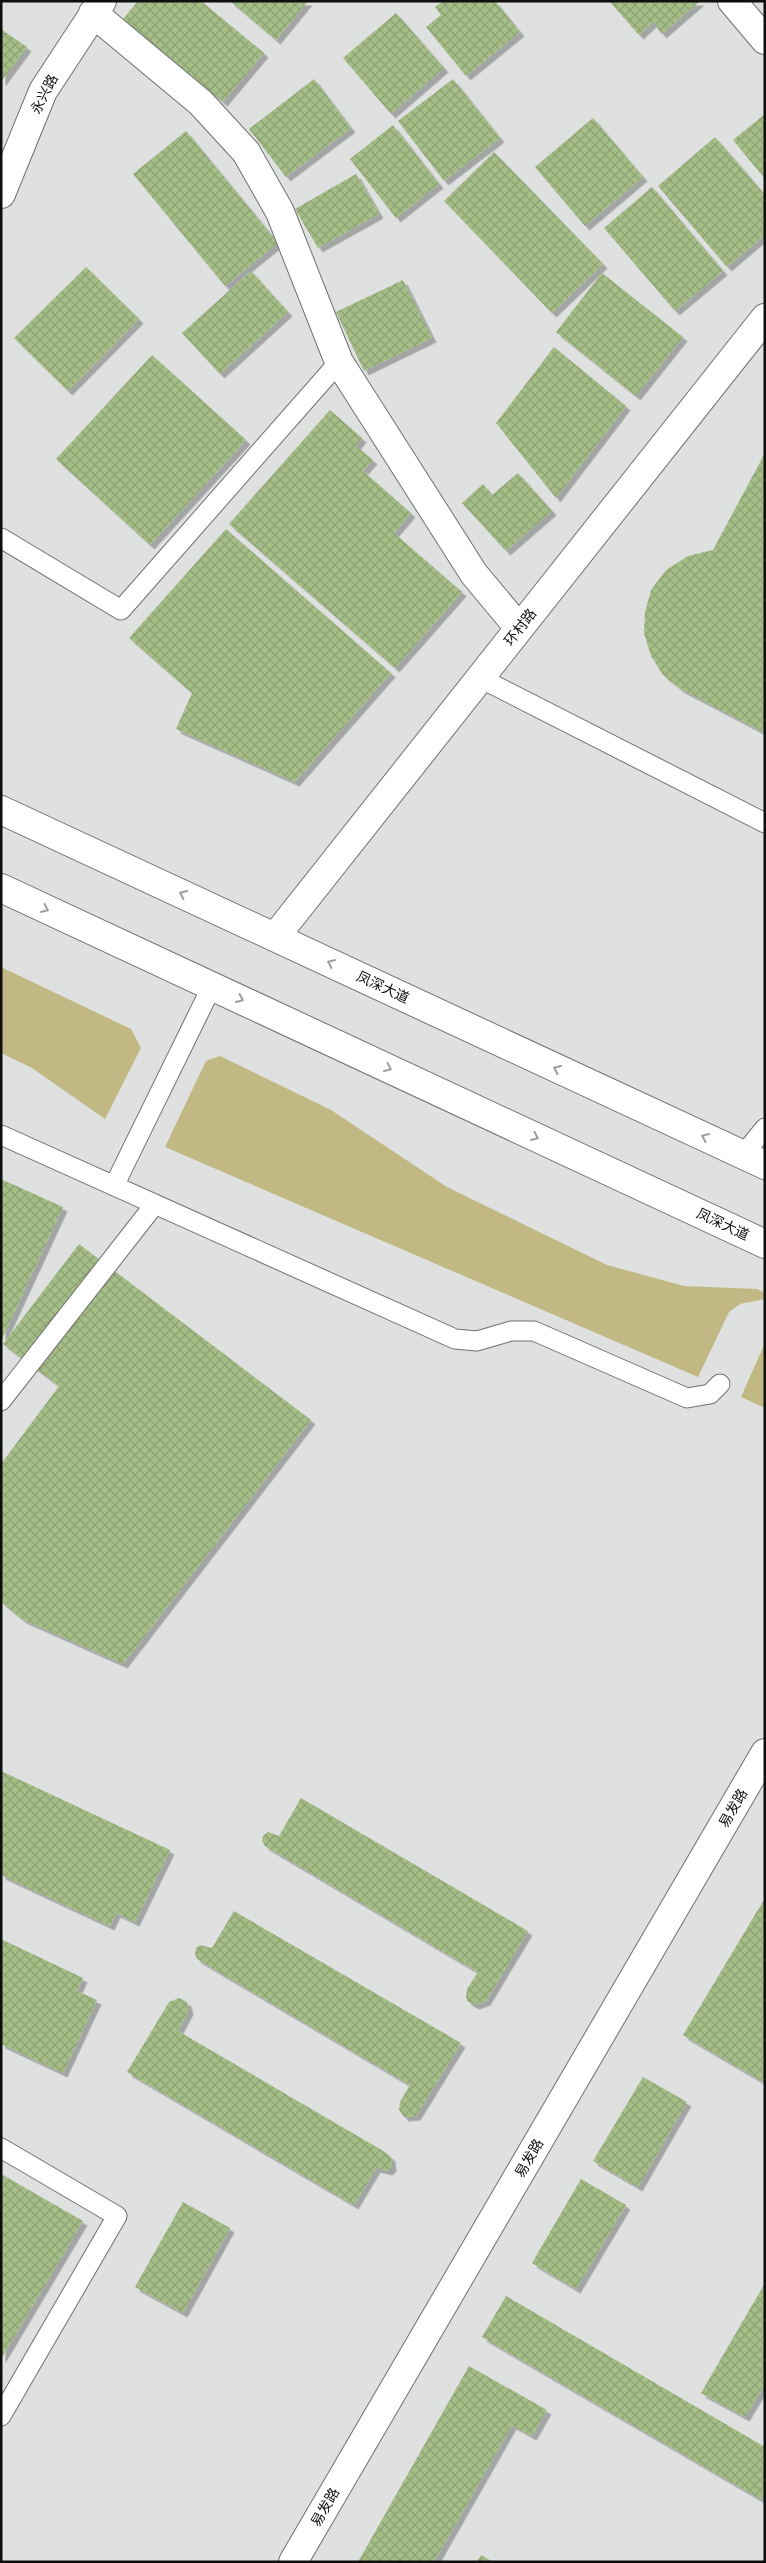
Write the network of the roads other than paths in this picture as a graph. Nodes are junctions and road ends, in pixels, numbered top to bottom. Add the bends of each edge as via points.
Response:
1 (732, 1) edge
2 (97, 7) edge
3 (765, 40) edge
4 (1, 194) edge
5 (765, 318) edge
6 (339, 362) junction
7 (1, 538) edge
8 (519, 628) junction
9 (480, 678) junction
10 (1, 810) edge
11 (765, 823) edge
12 (1, 888) edge
13 (275, 937) junction
14 (212, 986) junction
15 (765, 1128) edge
16 (1, 1135) edge
17 (754, 1160) edge
18 (114, 1186) junction
19 (155, 1204) junction
20 (765, 1244) edge
21 (720, 1384) dead end
22 (1, 1401) edge
23 (765, 1753) edge
24 (1, 2148) edge
25 (1, 2416) edge
26 (293, 2562) edge

1 - 3 main road
2 - 4 main road, 永兴路 via 43,91
2 - 6 main road via 201,103 246,152 280,212
5 - 8 main road, 环村路
6 - 7 lane via 120,610
6 - 8 main road via 474,574
8 - 9 main road, 环村路
9 - 11 lane
9 - 13 main road, 环村路
13 -> 10 main road, 凤深大道
12 -> 14 main road, 凤深大道
17 -> 13 main road, 凤深大道
14 - 18 lane
14 -> 20 main road, 凤深大道
15 - 17 lane
16 - 18 lane
18 - 19 lane
19 - 21 lane via 455,1338 477,1340 511,1331 534,1331 687,1398 710,1394
19 - 22 lane
23 - 26 main road, 易发路
24 - 25 lane via 117,2216

